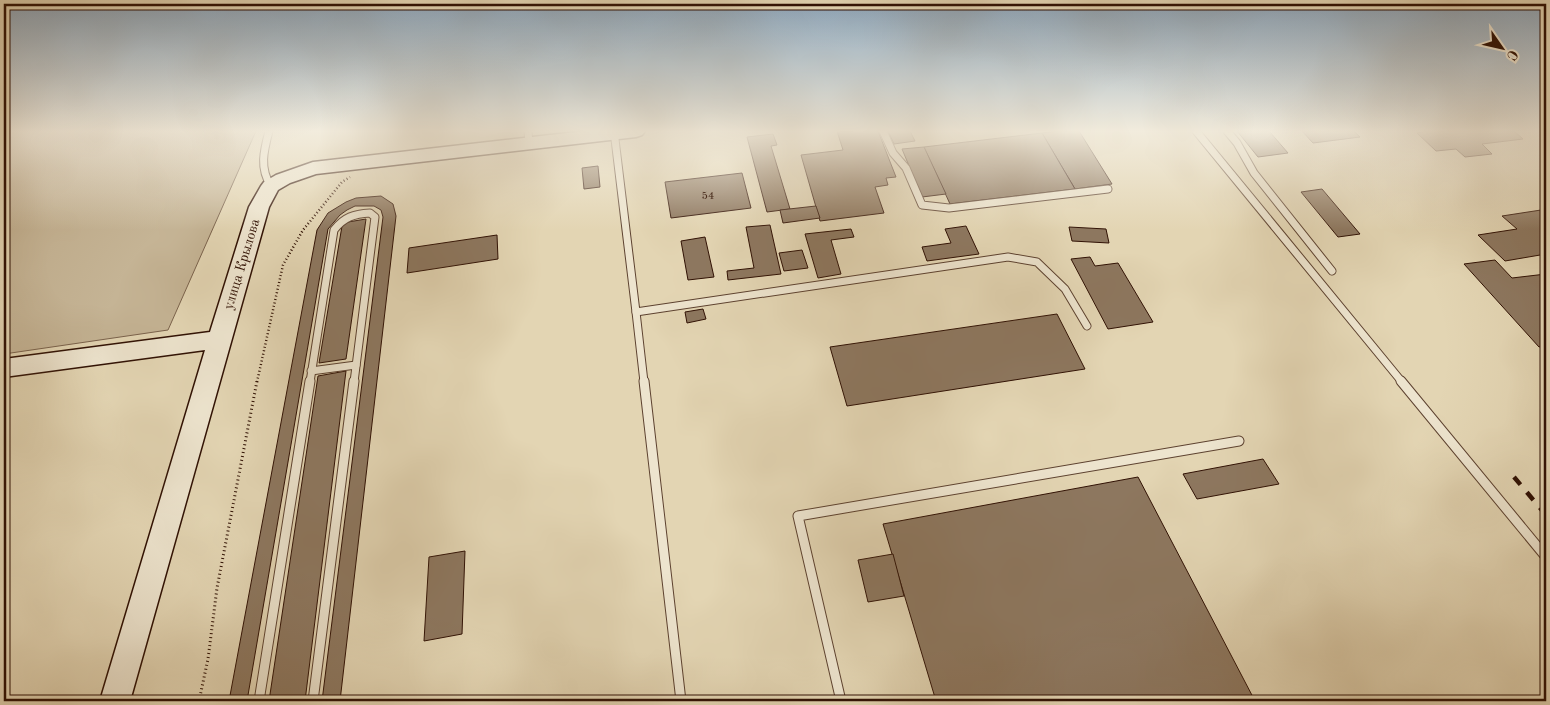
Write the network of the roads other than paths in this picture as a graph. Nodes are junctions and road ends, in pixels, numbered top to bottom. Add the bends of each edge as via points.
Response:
1 (262, 164) edge
2 (345, 164) edge
3 (618, 164) edge
4 (902, 164) edge
5 (1223, 164) edge
6 (1249, 164) edge
7 (271, 186) junction
8 (1108, 189) dead end
9 (1332, 271) dead end
10 (636, 312) junction
11 (1087, 326) dead end
12 (219, 338) junction
13 (356, 364) junction
14 (4, 368) edge
15 (311, 371) junction
16 (1239, 441) dead end
17 (1546, 557) edge
18 (115, 701) edge
19 (259, 701) edge
20 (313, 701) edge
21 (681, 701) edge
22 (841, 701) edge

1 - 7 lane
2 - 7 street via 313,168
3 - 10 lane
4 - 8 lane via 922,205 949,208
5 - 17 lane
6 - 9 lane
7 - 12 street, улица Крылова via 259,207
10 - 11 lane via 1008,258 1037,262 1064,289
10 - 21 lane
12 - 14 street
12 - 18 street, улица Крылова
13 - 15 lane
13 - 15 lane via 375,218 370,213 350,214 340,220 334,230
13 - 20 lane
15 - 19 lane
16 - 22 lane via 798,516

